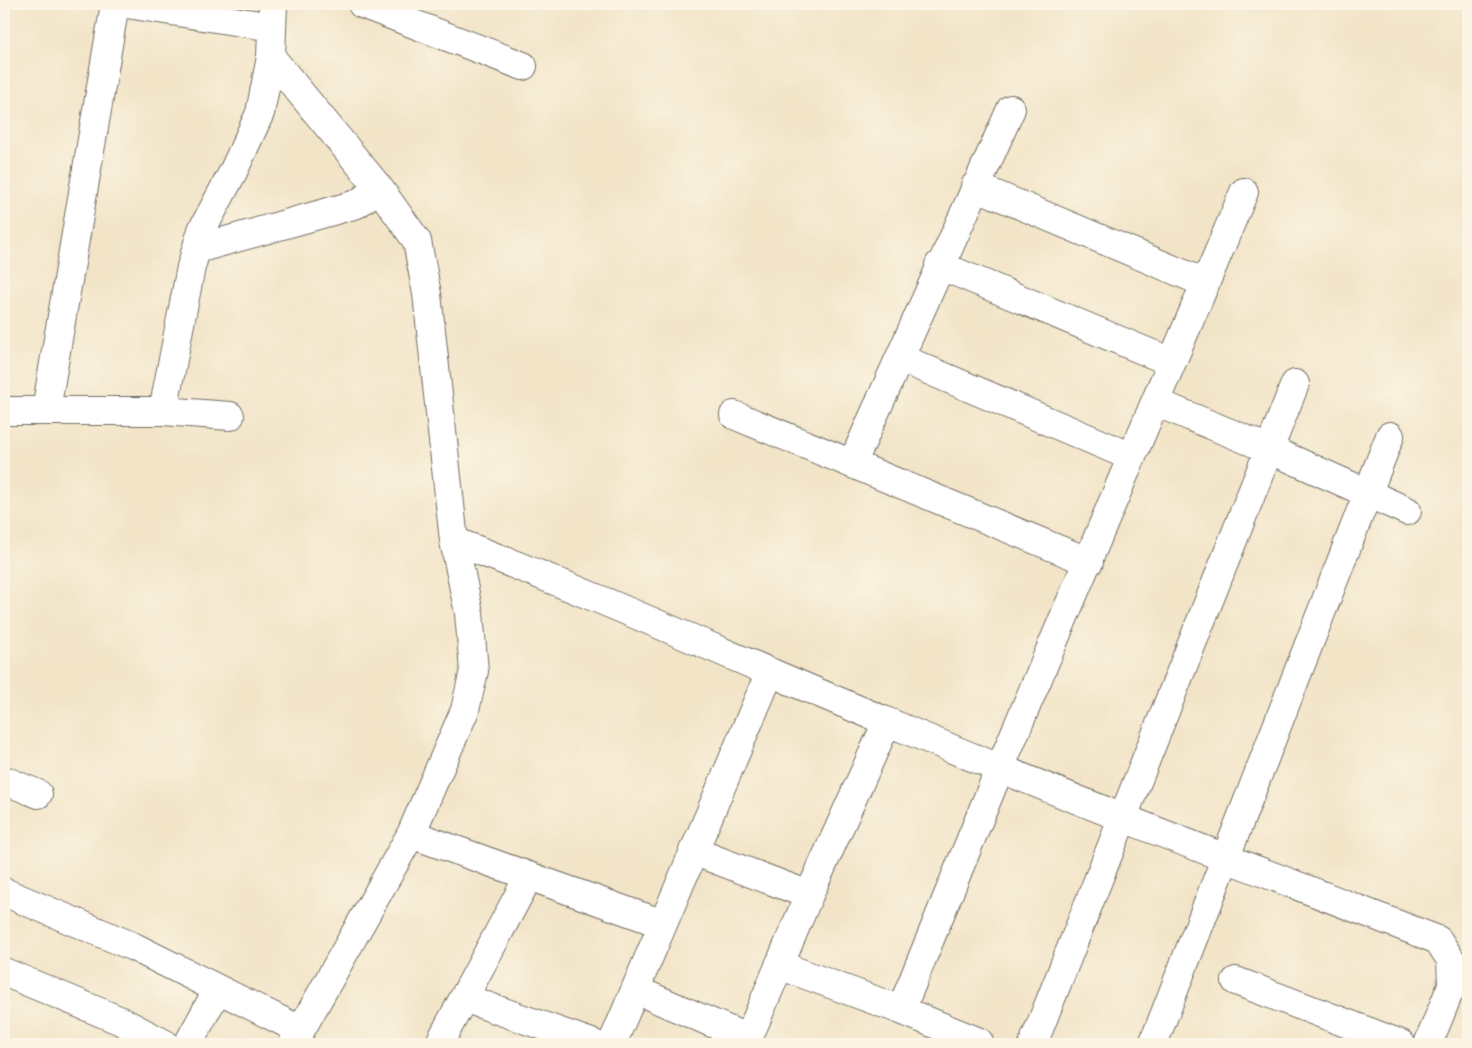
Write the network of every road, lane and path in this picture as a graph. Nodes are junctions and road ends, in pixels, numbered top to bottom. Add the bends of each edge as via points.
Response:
1 (115, 4) edge
2 (127, 4) edge
3 (362, 4) edge
4 (273, 15) edge
5 (271, 57) junction
6 (523, 66) dead end
7 (1011, 110) dead end
8 (975, 186) junction
9 (379, 188) junction
10 (1244, 192) dead end
11 (197, 249) junction
12 (939, 265) junction
13 (1205, 283) junction
14 (900, 358) junction
15 (1171, 362) junction
16 (1295, 384) dead end
17 (1155, 402) junction
18 (46, 410) junction
19 (4, 411) edge
20 (163, 411) junction
21 (734, 415) dead end
22 (230, 416) dead end
23 (1390, 436) dead end
24 (1269, 449) junction
25 (1132, 457) junction
26 (852, 464) junction
27 (1368, 493) junction
28 (1407, 511) dead end
29 (454, 541) junction
30 (1089, 562) junction
31 (770, 672) junction
32 (886, 722) junction
33 (1000, 768) junction
34 (4, 780) edge
35 (38, 794) dead end
36 (1122, 817) junction
37 (411, 834) junction
38 (693, 851) junction
39 (1226, 858) junction
40 (529, 876) junction
41 (4, 892) edge
42 (809, 895) junction
43 (663, 924) junction
44 (779, 965) junction
45 (4, 972) edge
46 (1236, 981) dead end
47 (218, 989) junction
48 (636, 990) junction
49 (464, 998) junction
50 (901, 1010) junction
51 (296, 1037) edge
52 (747, 1042) edge
53 (979, 1042) dead end
54 (165, 1044) edge
55 (188, 1044) edge
56 (439, 1044) edge
57 (594, 1044) edge
58 (612, 1044) edge
59 (1033, 1044) edge
60 (1153, 1044) edge
61 (1401, 1044) edge
62 (1428, 1044) edge

1 - 18 street
2 - 4 street
3 - 6 street
4 - 5 street
5 - 9 street
5 - 11 street via 260,113 202,230
7 - 8 street
8 - 12 street
8 - 13 street
9 - 11 street via 357,204
9 - 29 street via 417,241 429,313
10 - 13 street
11 - 20 street
12 - 14 street
12 - 15 street
13 - 15 street
14 - 25 street
14 - 26 street
15 - 17 street
16 - 24 street
17 - 24 street
17 - 25 street
18 - 19 street
18 - 20 street
20 - 22 street
21 - 26 street
23 - 27 street
24 - 27 street
24 - 36 street
25 - 30 street
26 - 30 street
27 - 28 street
27 - 39 street
29 - 31 street via 636,613
29 - 37 street via 469,613 474,671 465,710
30 - 33 street
31 - 32 street
31 - 38 street
32 - 33 street
32 - 42 street
33 - 36 street
33 - 50 street
34 - 35 street
36 - 39 street
36 - 59 street
37 - 40 street
37 - 51 street
38 - 42 street
38 - 43 street
39 - 60 street
39 - 62 street via 1438,940 1451,960 1452,985
40 - 43 street
40 - 49 street
41 - 47 street via 134,947
42 - 44 street
43 - 48 street
44 - 50 street
44 - 52 street
45 - 54 street via 121,1021
46 - 61 street
47 - 51 street
47 - 55 street
48 - 52 street
48 - 58 street
49 - 56 street
49 - 57 street
50 - 53 street

